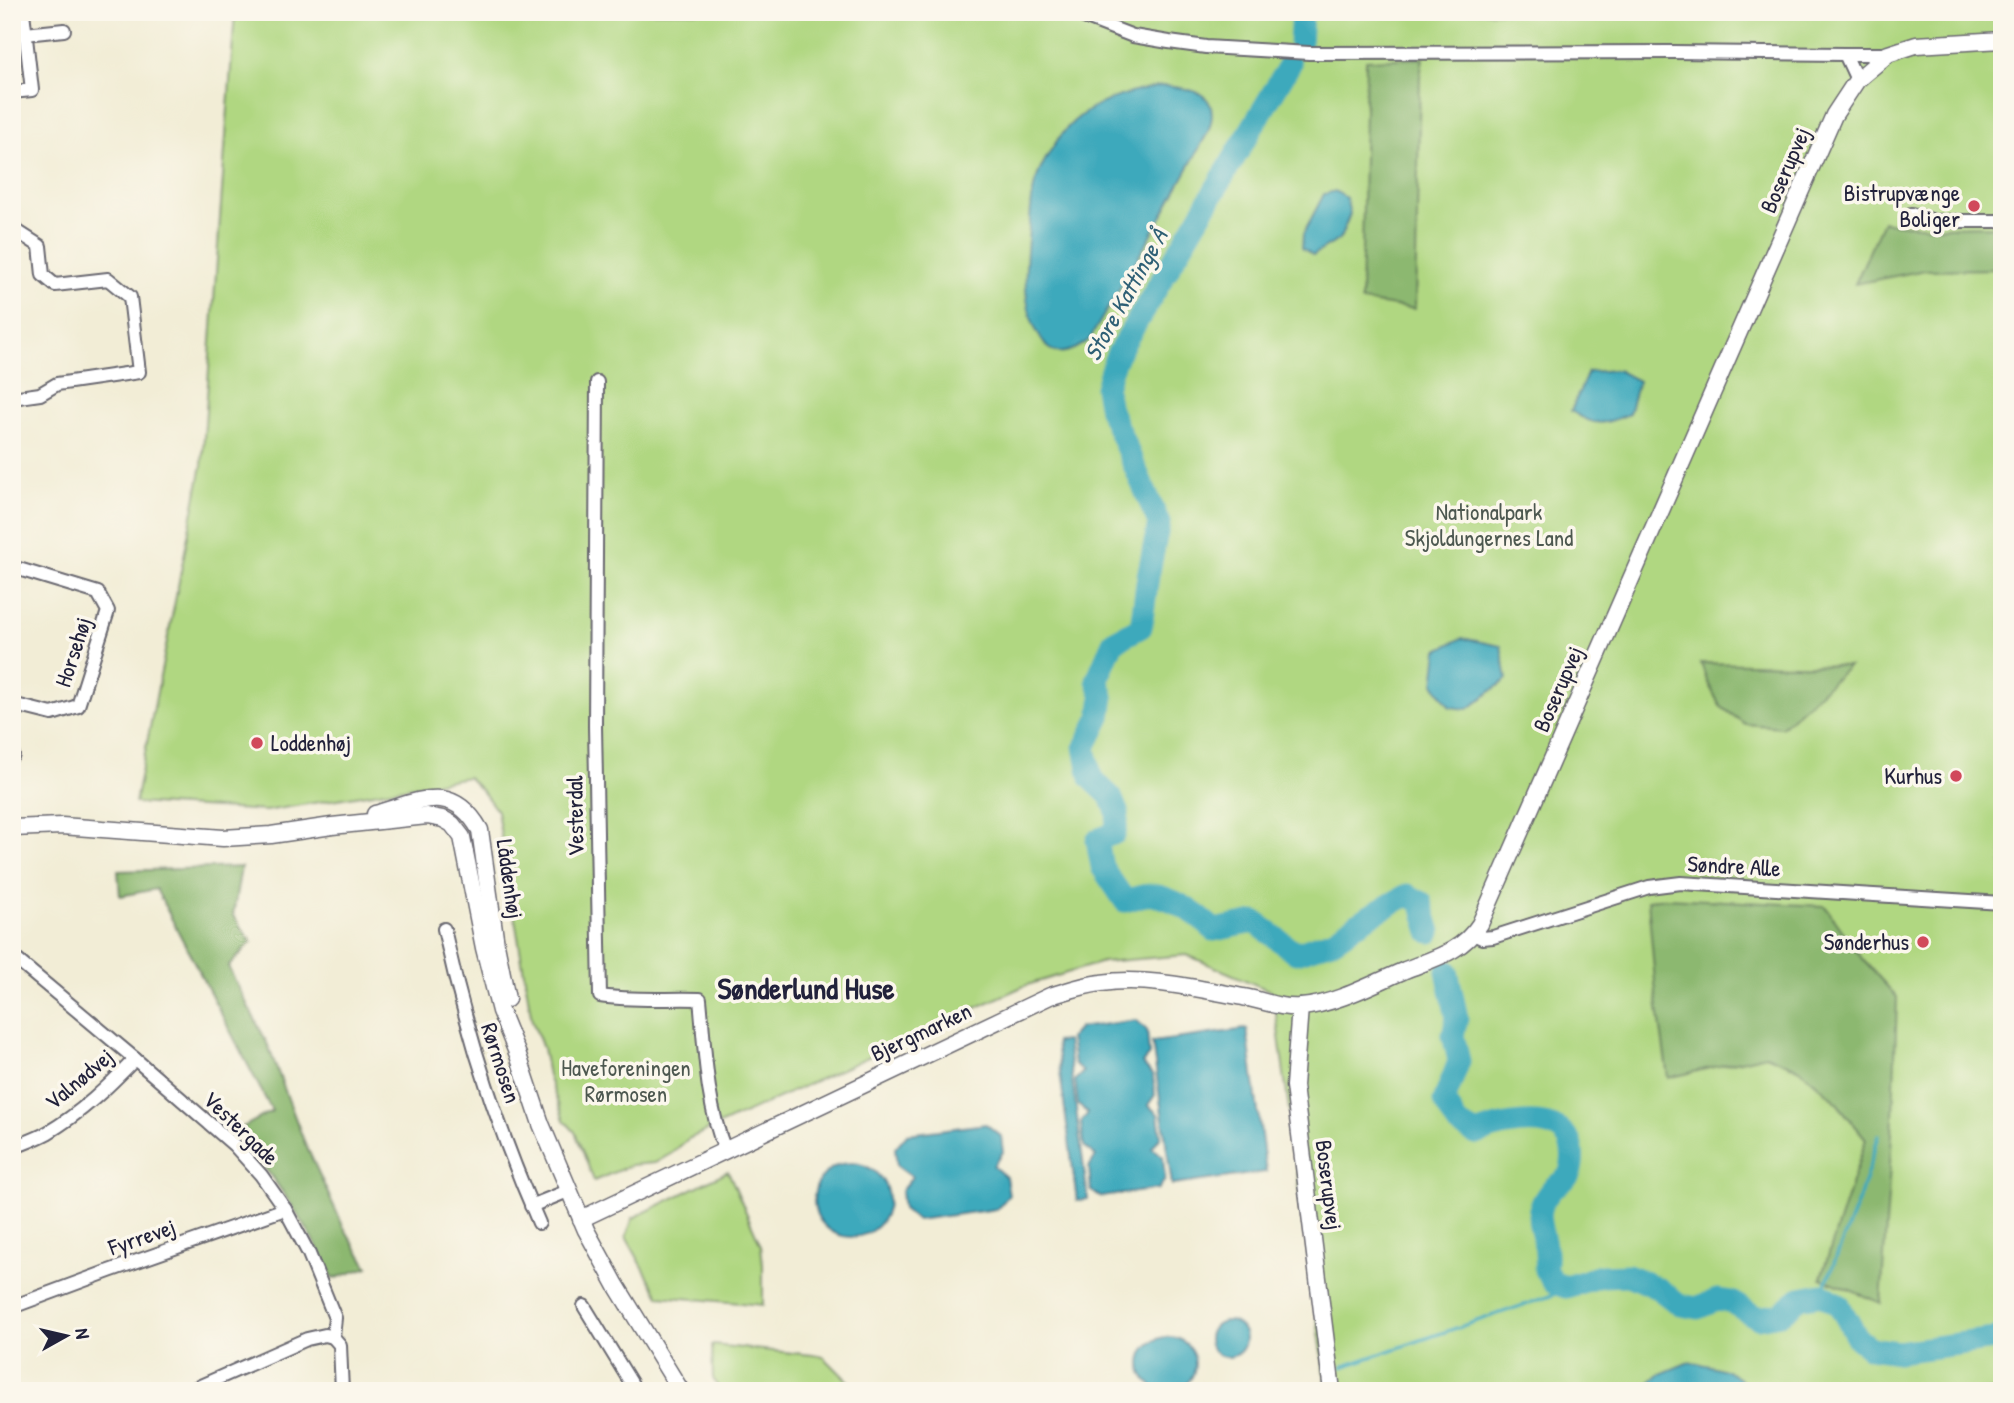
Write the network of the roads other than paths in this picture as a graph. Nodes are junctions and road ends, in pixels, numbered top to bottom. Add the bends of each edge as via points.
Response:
1 (23, 12) edge
2 (1071, 12) edge
3 (64, 30) dead end
4 (25, 34) junction
5 (2002, 40) edge
6 (1845, 54) junction
7 (1888, 54) junction
8 (1857, 80) junction
9 (12, 92) edge
10 (1911, 214) dead end
11 (2002, 221) edge
12 (12, 228) edge
13 (597, 382) dead end
14 (12, 398) edge
15 (12, 567) edge
16 (12, 704) edge
17 (12, 828) edge
18 (2002, 903) edge
19 (443, 929) dead end
20 (1473, 934) junction
21 (14, 961) edge
22 (1300, 1007) junction
23 (135, 1059) junction
24 (12, 1149) edge
25 (725, 1150) junction
26 (568, 1191) junction
27 (531, 1206) junction
28 (285, 1209) junction
29 (581, 1219) junction
30 (539, 1223) dead end
31 (584, 1306) dead end
32 (12, 1307) edge
33 (333, 1337) junction
34 (189, 1391) edge
35 (342, 1391) edge
36 (636, 1391) edge
37 (681, 1391) edge
38 (1332, 1391) edge

1 - 4 street
2 - 6 street via 1133,36 1206,47 1309,53
3 - 4 street
4 - 9 street via 32,90
5 - 7 street, Boserupvej via 1916,45
6 - 7 street
6 - 8 street
7 - 8 street, Boserupvej
8 - 20 street, Boserupvej via 1834,115
10 - 11 street via 1934,221
12 - 14 street via 40,246 43,275 55,285 108,279 130,297 139,372 57,384 40,394
13 - 25 street, Vesterdal via 595,726 600,996 700,999 708,1075
15 - 16 street, Horsehøj via 98,593 108,611 78,706 52,713
17 - 26 street, Låddenhøj via 62,826 223,838 332,826 428,798 446,798 460,805 480,830 518,1055
18 - 20 street, Søndre Alle via 1681,883 1649,887 1493,937
19 - 27 street, Rørmosen via 476,1055
20 - 22 street, Boserupvej via 1454,951 1332,1000
21 - 23 street, Vestergade
22 - 25 street, Bjergmarken via 1172,985 1112,982 1075,988
22 - 38 street, Boserupvej via 1294,1086
23 - 24 street, Valnødvej via 73,1116
23 - 28 street, Vestergade via 234,1145
25 - 29 street, Bjergmarken
26 - 27 street
26 - 29 street, Låddenhøj
27 - 30 street, Rørmosen
28 - 32 street, Fyrrevej
28 - 33 street, Vestergade via 335,1318
29 - 37 street, Låddenhøj
31 - 36 street
33 - 34 street via 307,1339
33 - 35 street, Vestergade via 340,1345

